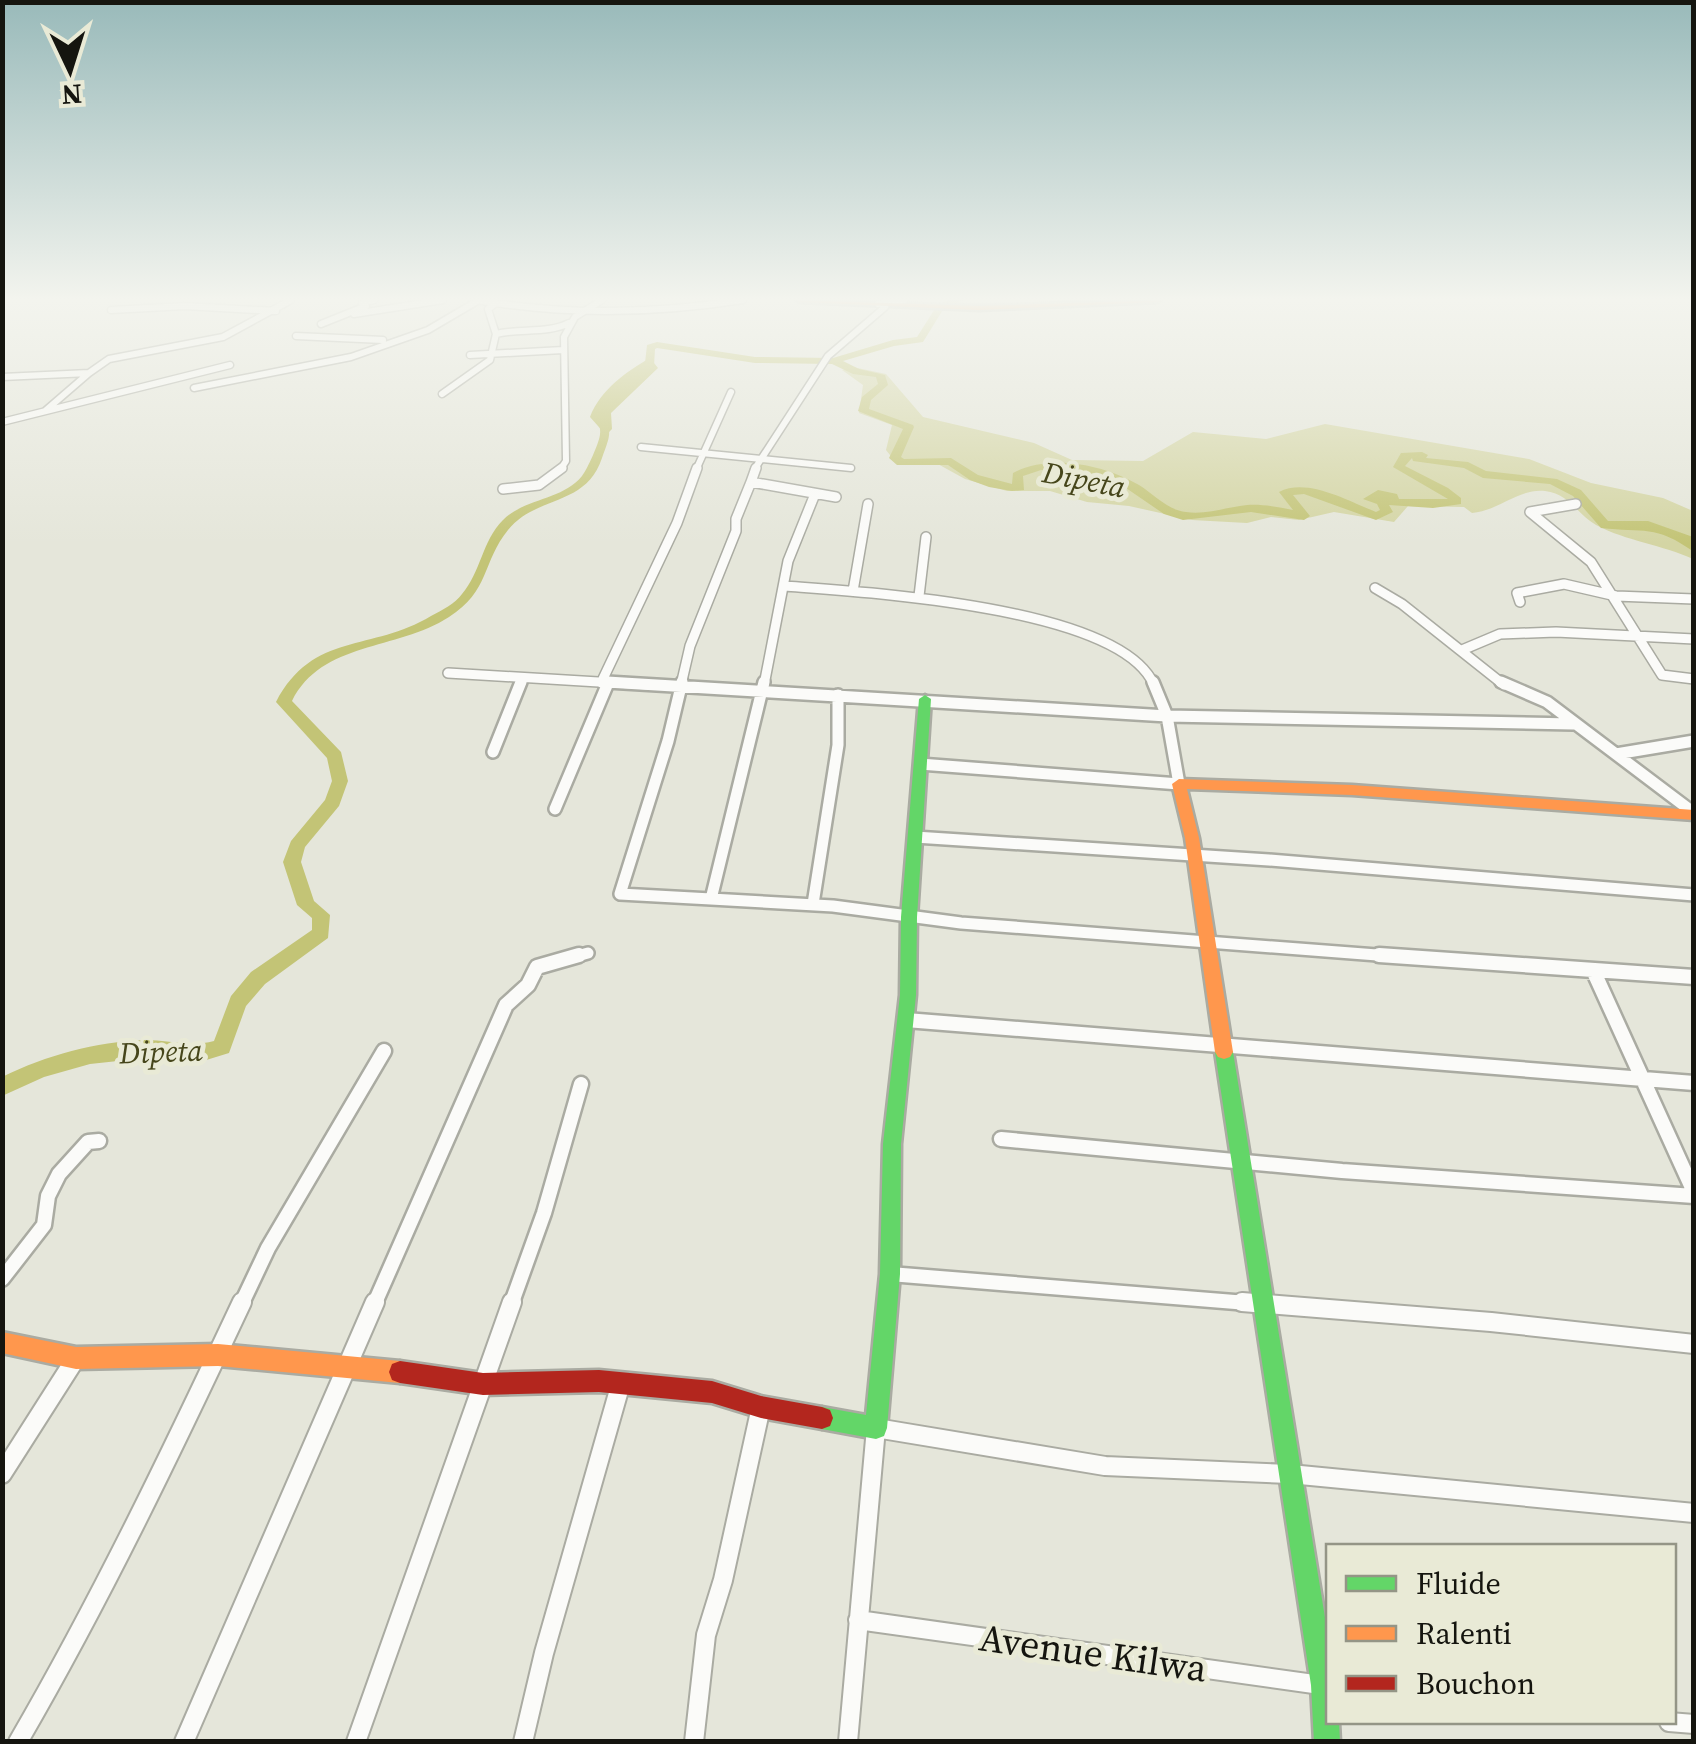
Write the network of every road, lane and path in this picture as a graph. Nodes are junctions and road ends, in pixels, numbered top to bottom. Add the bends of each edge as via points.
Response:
1 (78, 381) edge
2 (170, 381) edge
3 (226, 381) edge
4 (460, 381) edge
5 (564, 381) edge
6 (811, 381) edge
7 (194, 388) dead end
8 (731, 392) dead end
9 (442, 394) dead end
10 (54, 402) junction
11 (79, 406) junction
12 (42, 413) junction
13 (2, 420) edge
14 (642, 446) dead end
15 (703, 451) junction
16 (760, 456) junction
17 (851, 468) dead end
18 (751, 482) junction
19 (503, 489) dead end
20 (815, 494) junction
21 (836, 497) dead end
22 (868, 504) dead end
23 (1576, 504) dead end
24 (926, 538) dead end
25 (786, 586) junction
26 (1376, 588) dead end
27 (854, 591) junction
28 (919, 596) junction
29 (1616, 596) junction
30 (1694, 599) edge
31 (1520, 602) dead end
32 (1637, 638) junction
33 (1694, 640) edge
34 (1462, 650) junction
35 (448, 674) dead end
36 (523, 678) junction
37 (1694, 678) edge
38 (604, 683) junction
39 (682, 687) junction
40 (762, 691) junction
41 (838, 696) junction
42 (925, 698) junction
43 (1166, 716) junction
44 (1573, 724) junction
45 (1694, 741) edge
46 (493, 752) dead end
47 (1616, 754) junction
48 (920, 764) junction
49 (1178, 784) junction
50 (554, 809) dead end
51 (1694, 814) edge
52 (915, 837) junction
53 (1194, 856) junction
54 (1694, 895) edge
55 (711, 899) junction
56 (813, 904) junction
57 (909, 918) junction
58 (1206, 943) junction
59 (588, 953) dead end
60 (1593, 970) junction
61 (1694, 977) edge
62 (906, 1020) junction
63 (1221, 1042) junction
64 (384, 1050) dead end
65 (1642, 1079) junction
66 (1694, 1082) edge
67 (582, 1084) dead end
68 (1000, 1139) dead end
69 (100, 1140) dead end
70 (1241, 1162) junction
71 (1694, 1194) edge
72 (890, 1274) junction
73 (2, 1279) edge
74 (1262, 1305) junction
75 (2, 1342) edge
76 (1694, 1344) edge
77 (218, 1355) junction
78 (76, 1358) junction
79 (344, 1366) junction
80 (621, 1383) junction
81 (483, 1384) junction
82 (763, 1402) junction
83 (876, 1428) junction
84 (2, 1474) edge
85 (1290, 1474) junction
86 (1694, 1513) edge
87 (858, 1620) junction
88 (1326, 1686) edge
89 (18, 1742) edge
90 (184, 1742) edge
91 (356, 1742) edge
92 (523, 1742) edge
93 (694, 1742) edge
94 (848, 1742) edge

1 - 10 street
2 - 11 street
3 - 7 street
4 - 9 street
5 - 19 street via 561,472 534,488
6 - 16 street
8 - 15 street
10 - 11 street
10 - 12 street
10 - 13 street
11 - 12 street
12 - 13 street
14 - 15 street
15 - 16 street
15 - 38 street
16 - 17 street
16 - 18 street
18 - 20 street
18 - 39 street via 690,646
20 - 21 street
20 - 25 street
22 - 27 street
23 - 29 street via 1530,512 1590,560
24 - 28 street
25 - 27 street
25 - 40 street
26 - 34 street
27 - 28 street
28 - 43 street via 1052,624 1117,650 1158,684
29 - 30 street
29 - 31 street via 1564,584 1516,593
29 - 32 street
32 - 33 street
32 - 34 street via 1500,634
32 - 37 street via 1662,676
34 - 44 street via 1508,688 1547,702
35 - 36 street
36 - 38 street
36 - 46 street
38 - 39 street
38 - 50 street
39 - 40 street
39 - 55 street via 620,894
40 - 41 street
40 - 55 street
41 - 42 street
41 - 56 street via 838,746
42 - 43 street
42 - 48 main road
43 - 44 street
43 - 49 street
44 - 47 street
45 - 47 street
47 - 51 street
48 - 49 street
48 - 52 main road
49 - 51 main road
49 - 53 main road
52 - 53 street
52 - 57 main road
53 - 54 street
53 - 58 main road
55 - 56 street
56 - 57 street
57 - 58 street
57 - 62 main road
58 - 60 street
58 - 63 main road
59 - 79 street via 537,967 506,1005
60 - 61 street
60 - 65 street
62 - 63 street
62 - 72 main road via 892,1144
63 - 65 street
63 - 70 main road
64 - 77 street via 268,1248
65 - 66 street
65 - 71 street
67 - 81 street
68 - 70 street
69 - 73 street via 88,1142 59,1174 44,1226
70 - 71 street
70 - 74 main road
72 - 74 street
72 - 83 main road
74 - 76 street
74 - 85 main road
75 - 78 main road
77 - 78 main road
77 - 79 main road
77 - 89 street via 82,1631
78 - 84 street
79 - 81 main road
79 - 90 street
80 - 81 main road
80 - 82 main road
80 - 92 street
81 - 91 street
82 - 83 main road
82 - 93 street via 706,1636
83 - 85 street via 1105,1466
83 - 87 street
85 - 86 street
85 - 88 main road
87 - 88 street, Avenue Kilwa
87 - 94 street

